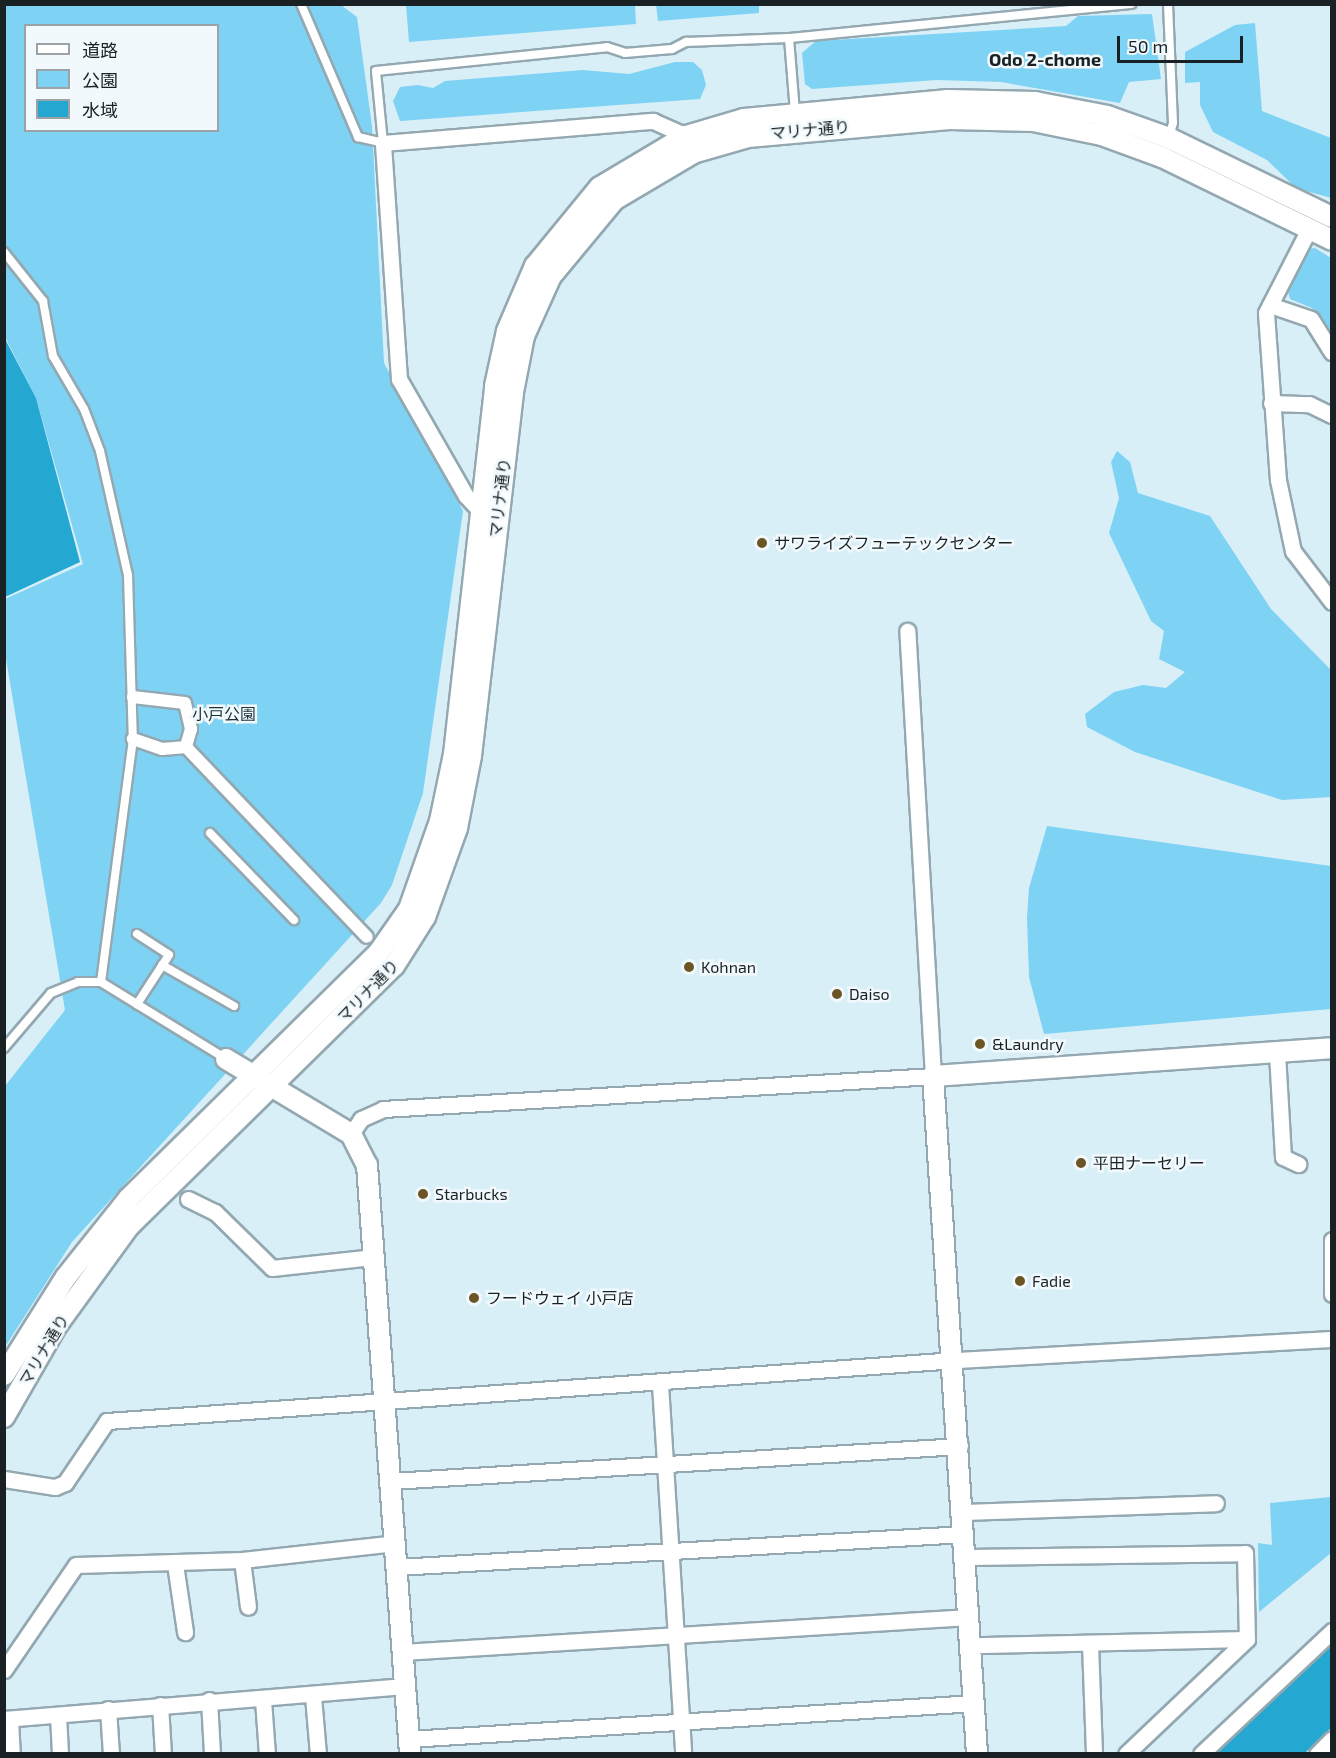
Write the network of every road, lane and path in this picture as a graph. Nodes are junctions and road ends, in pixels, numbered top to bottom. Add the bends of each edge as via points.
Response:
1 (301, 4) edge
2 (1131, 4) edge
3 (1168, 4) edge
4 (1090, 6) edge
5 (789, 38) junction
6 (795, 113) junction
7 (686, 136) junction
8 (1169, 138) junction
9 (383, 143) junction
10 (1332, 217) edge
11 (1309, 229) junction
12 (1332, 240) edge
13 (4, 252) edge
14 (1270, 305) junction
15 (1332, 352) edge
16 (1271, 403) junction
17 (1332, 415) edge
18 (481, 512) junction
19 (1332, 602) edge
20 (907, 631) dead end
21 (133, 697) junction
22 (133, 739) junction
23 (186, 747) junction
24 (210, 833) dead end
25 (294, 920) dead end
26 (136, 934) dead end
27 (367, 937) dead end
28 (162, 965) junction
29 (101, 982) junction
30 (137, 1004) junction
31 (234, 1006) dead end
32 (4, 1048) edge
33 (1332, 1048) edge
34 (1277, 1053) junction
35 (226, 1059) joint
36 (255, 1074) junction
37 (933, 1076) junction
38 (273, 1084) junction
39 (351, 1134) junction
40 (1298, 1164) dead end
41 (188, 1200) dead end
42 (1332, 1240) edge
43 (374, 1257) junction
44 (1332, 1294) edge
45 (1332, 1339) edge
46 (956, 1360) junction
47 (4, 1374) edge
48 (660, 1384) junction
49 (384, 1401) junction
50 (4, 1417) edge
51 (960, 1446) junction
52 (665, 1468) junction
53 (4, 1479) edge
54 (391, 1481) junction
55 (1216, 1503) dead end
56 (964, 1512) junction
57 (965, 1534) junction
58 (395, 1543) junction
59 (670, 1550) junction
60 (968, 1557) junction
61 (242, 1560) junction
62 (175, 1563) junction
63 (397, 1567) junction
64 (248, 1607) dead end
65 (970, 1617) junction
66 (1332, 1631) edge
67 (185, 1632) dead end
68 (676, 1637) junction
69 (1246, 1639) junction
70 (1090, 1644) junction
71 (973, 1645) junction
72 (402, 1652) junction
73 (4, 1670) edge
74 (405, 1686) junction
75 (313, 1696) junction
76 (209, 1700) junction
77 (263, 1700) junction
78 (975, 1703) junction
79 (160, 1706) junction
80 (108, 1709) junction
81 (58, 1715) junction
82 (7, 1719) edge
83 (681, 1725) junction
84 (1332, 1739) edge
85 (409, 1746) edge
86 (12, 1754) edge
87 (60, 1754) edge
88 (111, 1754) edge
89 (163, 1754) edge
90 (212, 1754) edge
91 (267, 1754) edge
92 (318, 1754) edge
93 (683, 1754) edge
94 (977, 1754) edge
95 (1094, 1754) edge
96 (1126, 1754) edge
97 (1201, 1754) edge
98 (1317, 1754) edge

1 - 9 lane via 358,137
2 - 4 lane
3 - 8 lane via 1173,123
4 - 5 lane
5 - 6 lane
5 - 9 lane via 686,42 672,49 625,53 607,47 376,70
6 - 7 street, マリナ通り via 744,119
6 - 8 street, マリナ通り via 948,100 1035,102 1107,116
7 - 9 street via 653,121
7 - 18 street, マリナ通り via 600,187 535,266 507,331
8 - 10 street, マリナ通り
9 - 18 street via 399,379 466,496
11 - 12 street, マリナ通り
11 - 14 street
11 - 38 street, マリナ通り via 1162,157 1102,135 1033,121 949,119 748,137 693,153 614,200 551,276 524,336 513,392 471,756 458,828 425,917 394,966
13 - 21 lane via 43,301 53,356 84,409 108,480 128,575
14 - 15 street via 1311,319
14 - 16 street
16 - 17 street via 1309,404
16 - 19 street via 1278,480 1293,551
18 - 36 street, マリナ通り via 454,754 440,821 409,909 379,952
20 - 37 street
21 - 22 lane
21 - 23 street via 185,703 191,729
22 - 23 street via 162,749
22 - 29 lane
23 - 27 street
24 - 25 lane
26 - 28 lane via 169,955
28 - 30 lane
28 - 31 lane
29 - 30 lane
29 - 32 lane via 78,982 51,993
30 - 35 lane
33 - 34 street
34 - 37 street
34 - 40 street via 1283,1157
35 - 36 street
36 - 38 street
36 - 47 street, マリナ通り via 129,1197 66,1277
37 - 39 street via 383,1109 361,1119
37 - 46 street
38 - 39 street
38 - 50 street, マリナ通り via 129,1226 57,1325
39 - 43 street via 367,1166
41 - 43 street via 215,1212 272,1268
42 - 44 street
43 - 49 street
45 - 46 street
46 - 48 street
46 - 51 street
48 - 49 street
48 - 52 street
49 - 53 street via 107,1421 65,1483 55,1487
49 - 54 street
51 - 52 street
51 - 56 street
52 - 54 street
52 - 59 street
54 - 58 street
55 - 56 street
56 - 57 street
57 - 59 street
57 - 60 street
58 - 61 street
58 - 63 street
59 - 63 street
59 - 68 street
60 - 65 street
60 - 69 street via 1245,1553
61 - 62 street
61 - 64 street
62 - 67 street
62 - 73 street via 76,1565
63 - 72 street
65 - 68 street
65 - 71 street
66 - 97 street
68 - 72 street
68 - 83 street
69 - 70 street
69 - 96 street
70 - 71 street
70 - 95 street
71 - 78 street
72 - 74 street
74 - 75 street
74 - 85 street
75 - 77 street
75 - 92 street
76 - 77 street
76 - 79 street
76 - 90 street
77 - 91 street
78 - 83 street
78 - 94 street
79 - 80 street
79 - 89 street
80 - 81 street
80 - 88 street
81 - 82 street
81 - 87 street
82 - 86 street
83 - 85 street
83 - 93 street
84 - 98 street

